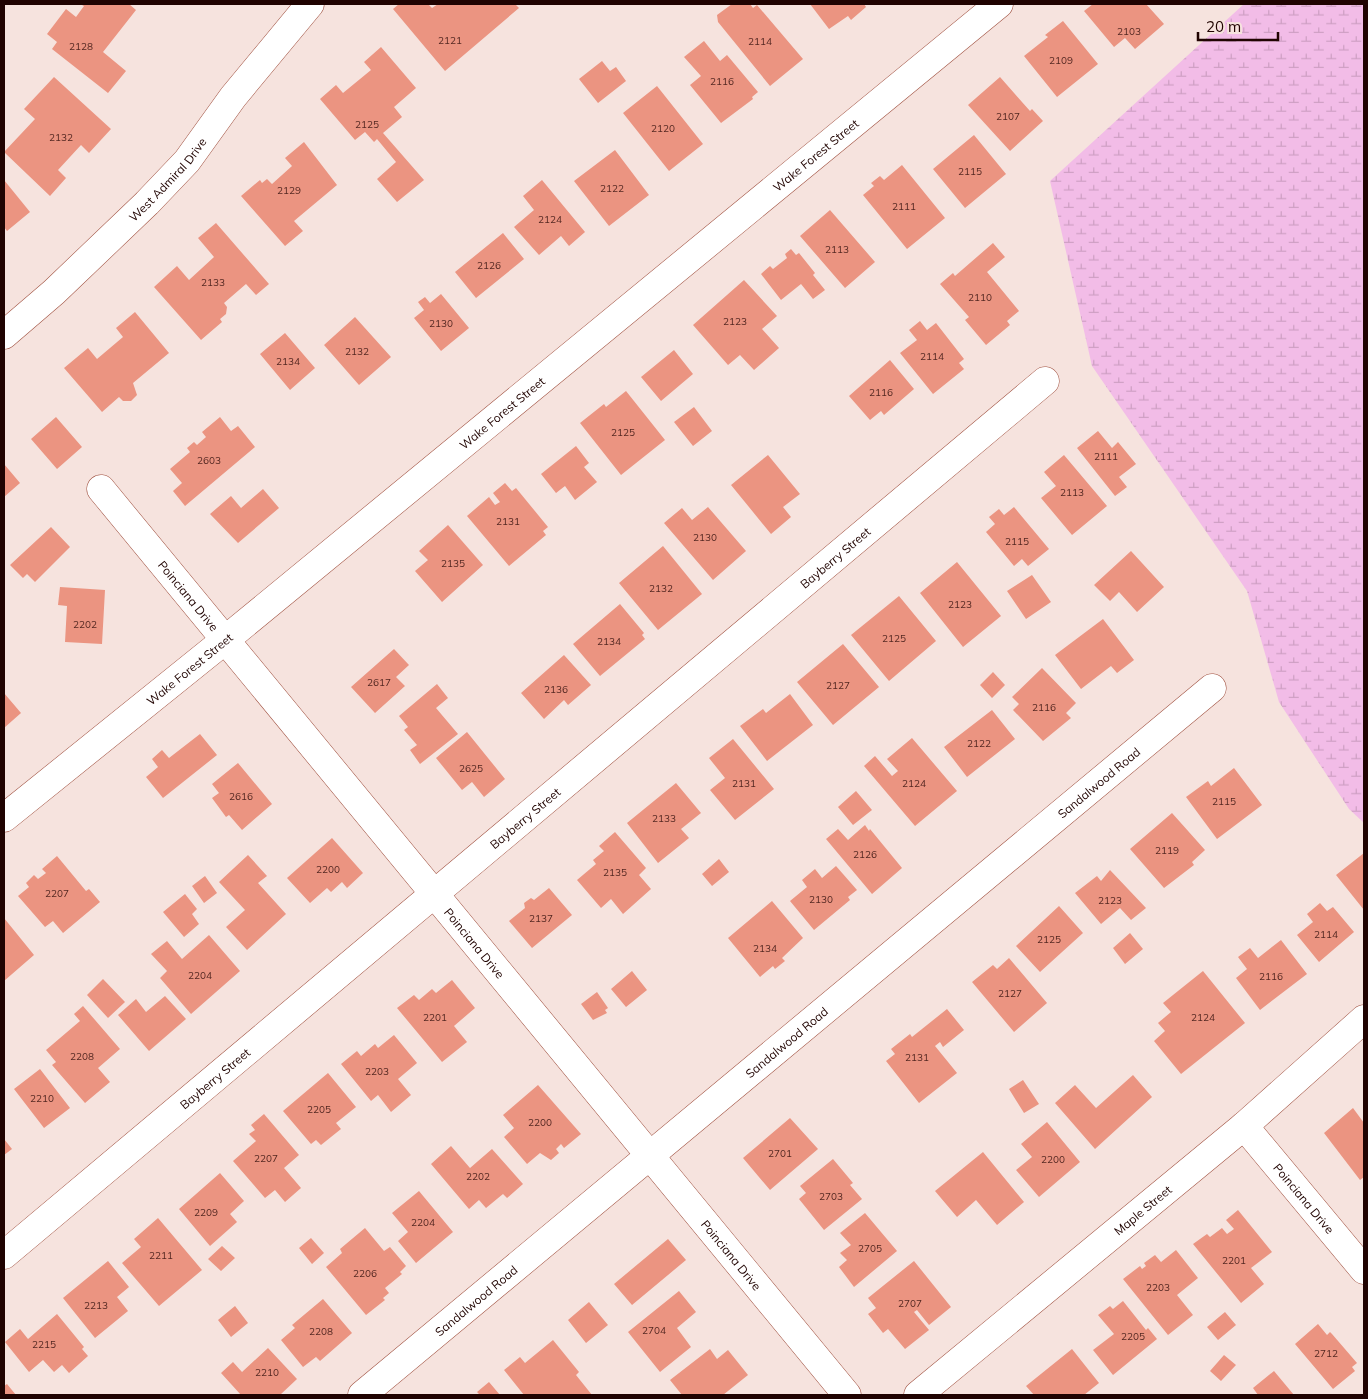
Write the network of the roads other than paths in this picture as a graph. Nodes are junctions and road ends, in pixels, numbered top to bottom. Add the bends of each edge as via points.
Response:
1 (310, 4) edge
2 (999, 4) edge
3 (4, 335) edge
4 (1045, 381) dead end
5 (101, 489) dead end
6 (225, 640) junction
7 (1212, 688) dead end
8 (4, 818) edge
9 (434, 893) junction
10 (1364, 1019) edge
11 (1244, 1126) junction
12 (649, 1155) junction
13 (4, 1254) edge
14 (1364, 1270) edge
15 (362, 1395) edge
16 (848, 1395) edge
17 (918, 1395) edge

1 - 3 street, West Admiral Drive via 233,97 187,161 54,292
2 - 6 street, Wake Forest Street
4 - 9 street, Bayberry Street
5 - 6 street, Poinciana Drive
6 - 8 street, Wake Forest Street
6 - 9 street, Poinciana Drive
7 - 12 street, Sandalwood Road
9 - 12 street, Poinciana Drive
9 - 13 street, Bayberry Street
10 - 11 street, Maple Street
11 - 14 street, Poinciana Drive
11 - 17 street, Maple Street
12 - 15 street, Sandalwood Road
12 - 16 street, Poinciana Drive

